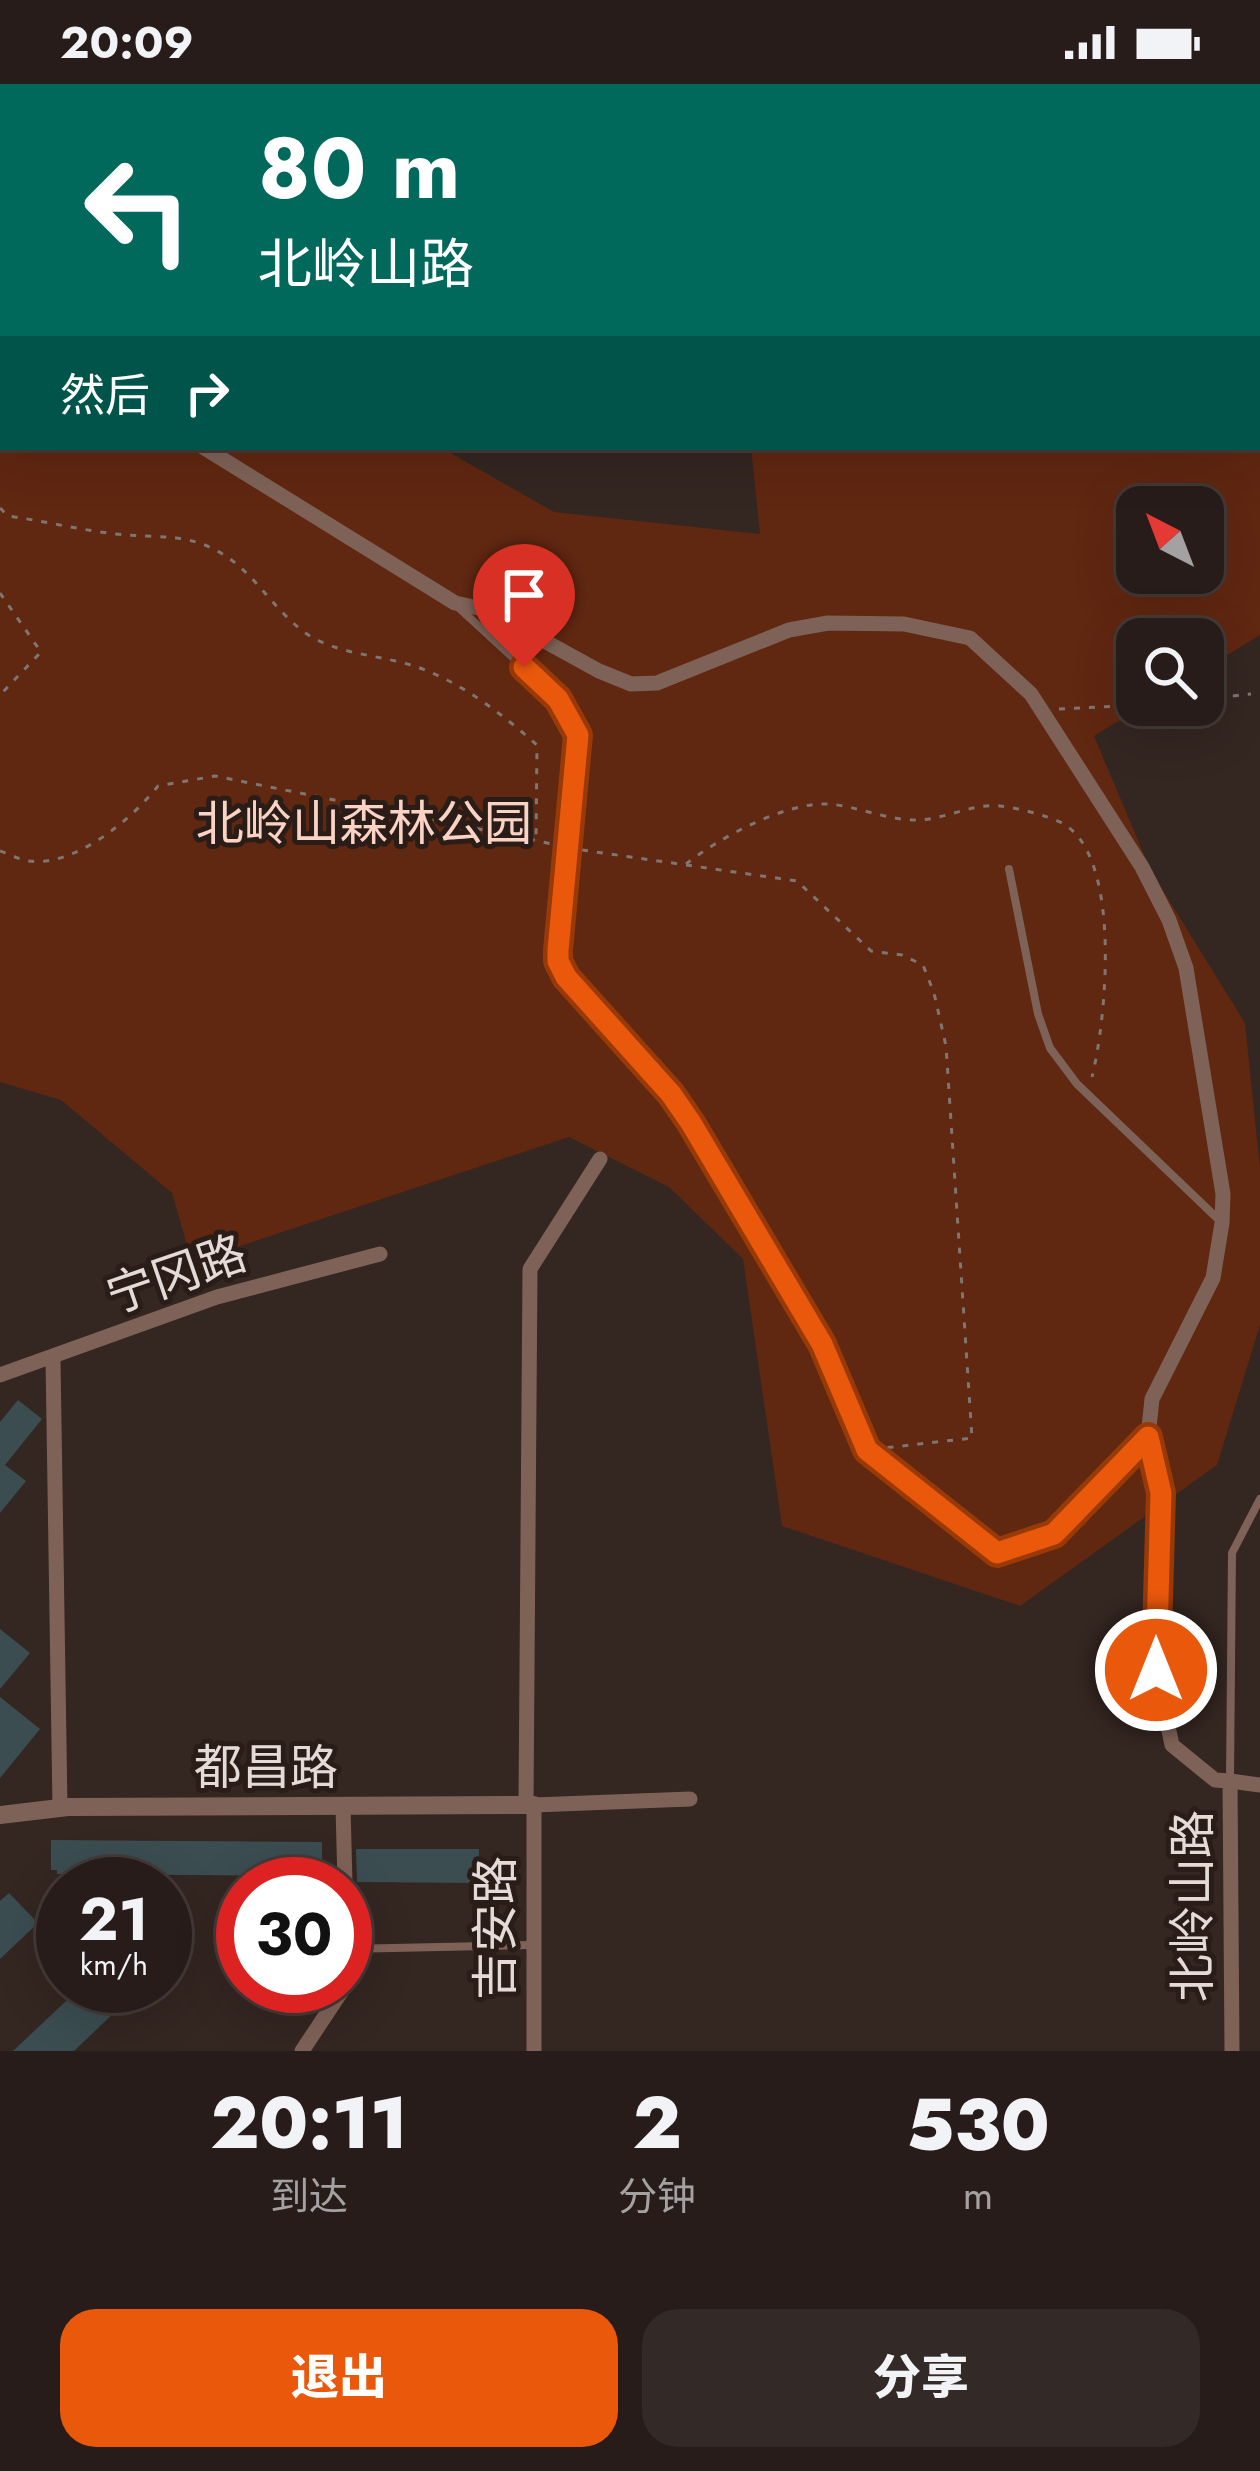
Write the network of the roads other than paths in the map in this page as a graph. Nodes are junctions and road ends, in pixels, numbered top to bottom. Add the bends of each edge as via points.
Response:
1 (208, 450) edge
2 (454, 603) junction
3 (1009, 869) dead end
4 (600, 1160) dead end
5 (1222, 1223) junction
6 (380, 1254) dead end
7 (53, 1359) junction
8 (0, 1375) edge
9 (1148, 1437) junction
10 (1260, 1499) edge
11 (1230, 1780) junction
12 (1260, 1785) edge
13 (690, 1799) dead end
14 (530, 1805) junction
15 (343, 1806) junction
16 (60, 1808) junction
17 (0, 1815) edge
18 (344, 1857) edge
19 (534, 1945) junction
20 (372, 1948) edge
21 (327, 2013) edge
22 (302, 2051) edge
23 (534, 2051) edge
24 (1232, 2051) edge

1 - 2 street, 北岭山路
2 - 5 street, 北岭山路 via 488,610 631,684 828,623 904,624 970,638 1031,694 1169,920 1186,968
2 - 9 lane, 北岭山路 via 558,699 578,735 558,961 691,1123 822,1344 867,1450 997,1553 1054,1534
3 - 5 lane via 1050,1048
4 - 14 street, 吉安路 via 530,1269
5 - 9 street, 北岭山路 via 1213,1278 1156,1387
6 - 7 street, 宁冈路 via 217,1297
7 - 8 street, 宁冈路
7 - 16 street
9 - 11 street, 北岭山路 via 1161,1493 1156,1670 1172,1745 1216,1780
10 - 11 lane via 1232,1553
11 - 12 street
11 - 24 street, 北岭山路
13 - 14 street
14 - 15 street, 都昌路
14 - 19 street, 吉安路
15 - 16 street, 都昌路
15 - 18 street
16 - 17 street, 都昌路
19 - 20 lane
19 - 23 street, 吉安路
21 - 22 street

